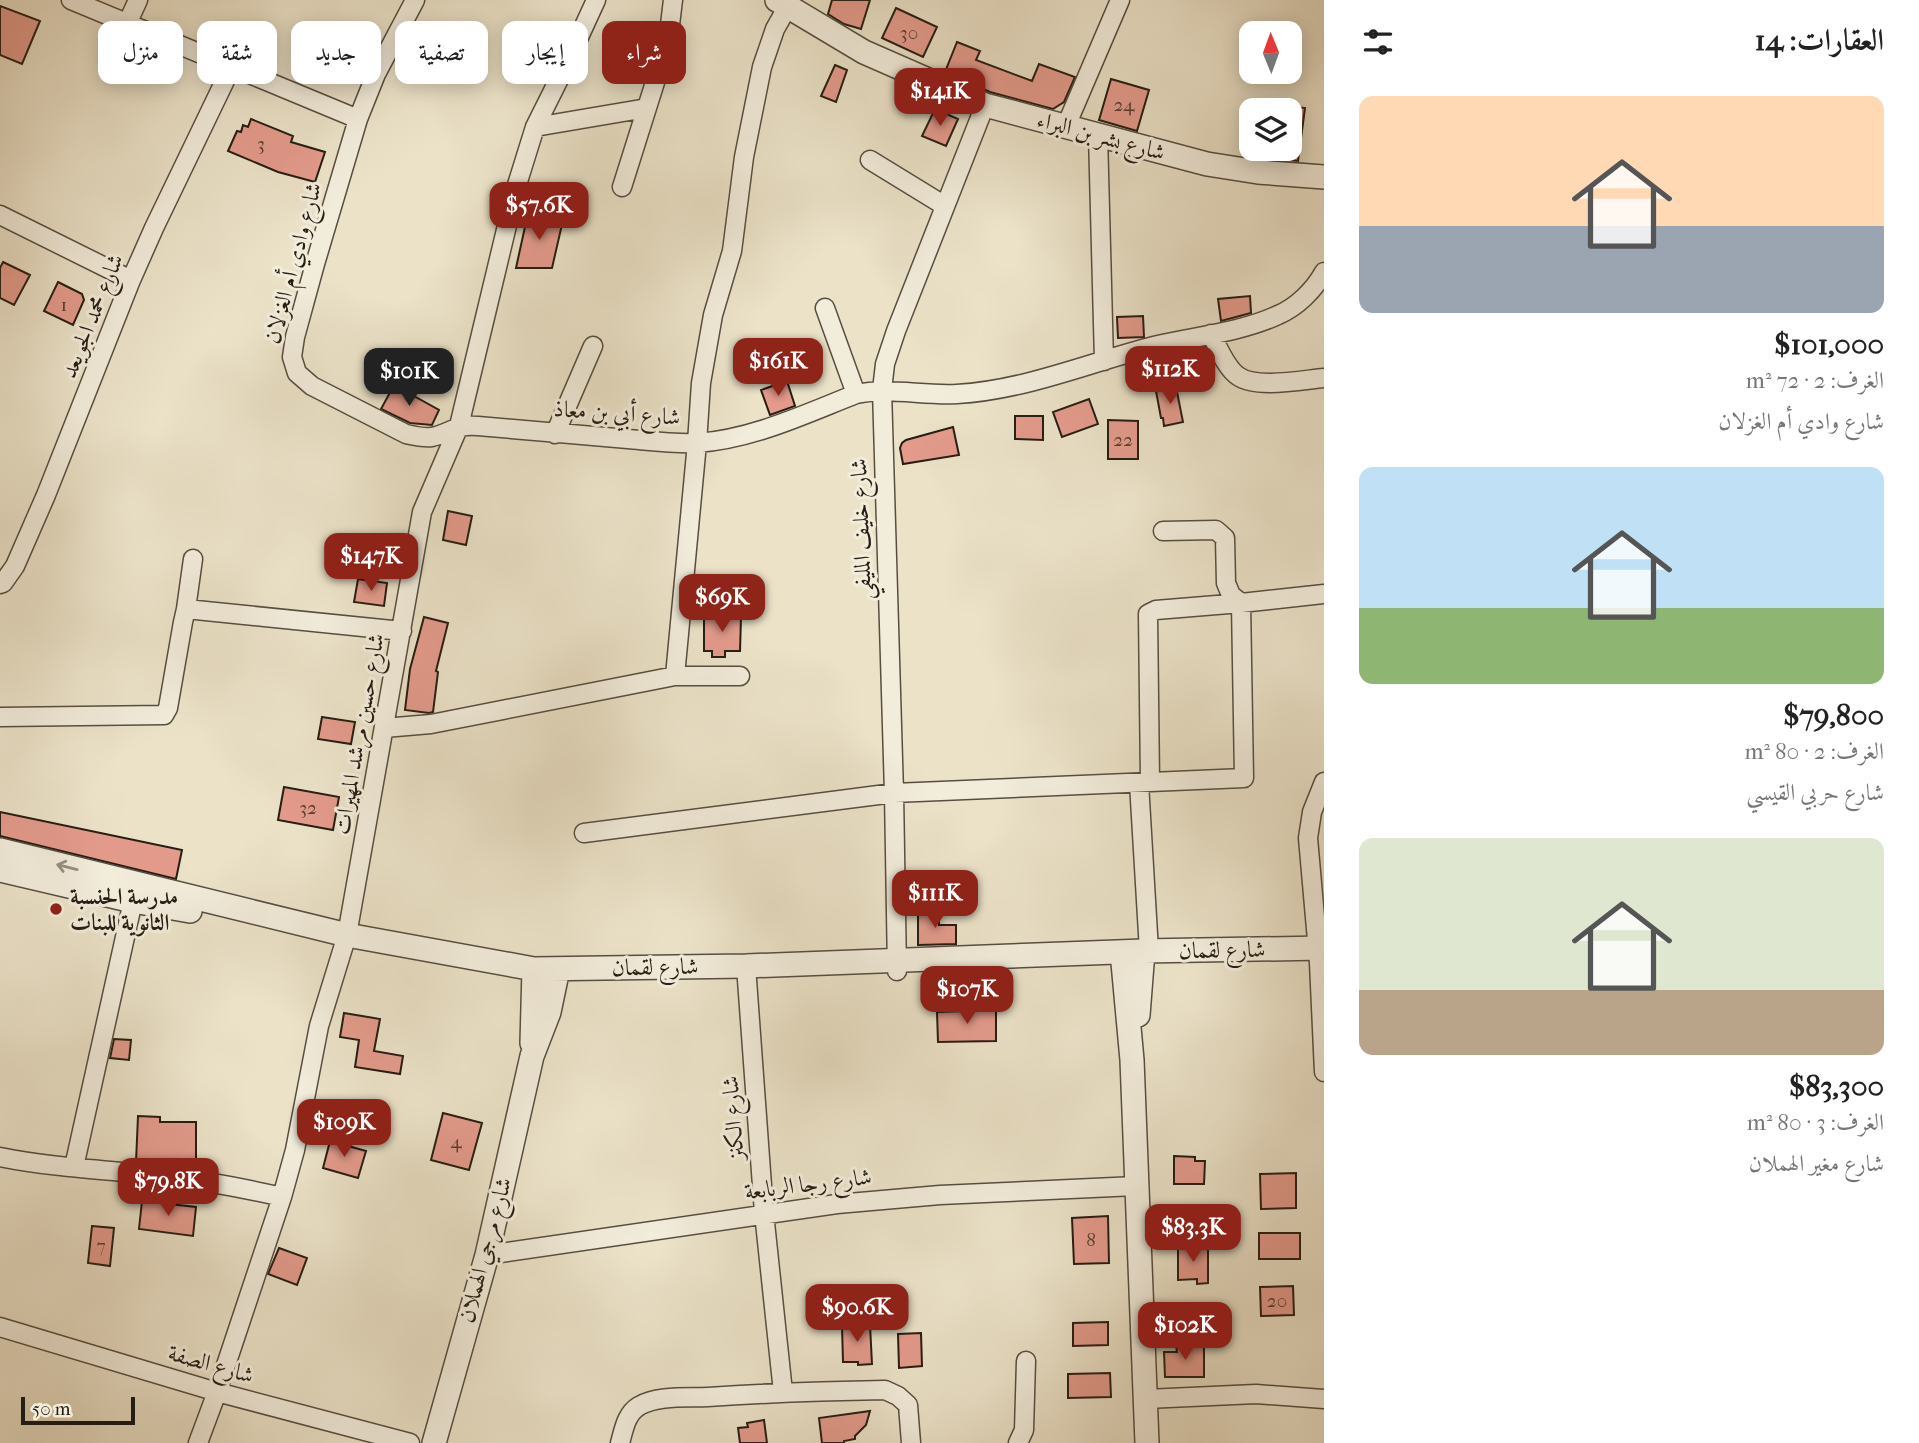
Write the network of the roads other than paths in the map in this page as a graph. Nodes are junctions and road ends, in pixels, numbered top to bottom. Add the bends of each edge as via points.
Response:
1 (71, 0) edge
2 (138, 0) edge
3 (415, 0) edge
4 (596, 0) edge
5 (673, 0) edge
6 (1120, 0) edge
7 (782, 3) edge
8 (125, 21) edge
9 (128, 21) edge
10 (223, 84) edge
11 (275, 84) edge
12 (985, 105) junction
13 (647, 108) junction
14 (358, 119) junction
15 (1066, 126) junction
16 (535, 127) junction
17 (1098, 135) junction
18 (870, 160) dead end
19 (1324, 177) edge
20 (622, 187) dead end
21 (945, 206) junction
22 (0, 215) edge
23 (1324, 272) edge
24 (131, 280) junction
25 (825, 308) dead end
26 (1212, 334) junction
27 (593, 346) dead end
28 (1104, 360) junction
29 (1324, 378) edge
30 (882, 390) junction
31 (856, 394) junction
32 (459, 426) junction
33 (555, 434) junction
34 (697, 443) junction
35 (1163, 531) dead end
36 (193, 559) dead end
37 (0, 584) edge
38 (1324, 594) edge
39 (1241, 603) junction
40 (187, 609) junction
41 (402, 631) junction
42 (675, 676) junction
43 (740, 676) dead end
44 (0, 717) edge
45 (384, 729) junction
46 (1144, 782) junction
47 (1323, 786) edge
48 (894, 793) junction
49 (584, 833) dead end
50 (0, 850) edge
51 (0, 870) edge
52 (133, 901) junction
53 (345, 941) junction
54 (1321, 955) edge
55 (1136, 957) junction
56 (897, 965) junction
57 (746, 971) junction
58 (533, 974) junction
59 (557, 974) junction
60 (532, 1056) junction
61 (1324, 1072) edge
62 (0, 1157) edge
63 (74, 1167) junction
64 (1136, 1186) junction
65 (282, 1197) junction
66 (764, 1213) junction
67 (487, 1255) junction
68 (0, 1327) edge
69 (1026, 1361) dead end
70 (217, 1392) junction
71 (783, 1392) junction
72 (1146, 1399) junction
73 (1324, 1399) edge
74 (198, 1443) edge
75 (410, 1443) edge
76 (433, 1443) edge
77 (620, 1443) edge
78 (911, 1443) edge
79 (1018, 1443) edge
80 (1147, 1443) edge

1 - 8 street
2 - 9 street
3 - 14 street, شارع وادي أم الغزلان
4 - 16 street, شارع حسين مرشد المهيرات
5 - 13 street via 668,41
6 - 15 street
7 - 12 street, شارع بشر بن البراء via 864,52
7 - 34 street via 762,67 732,251 713,316 701,383
10 - 24 street, شارع محمد الجويعد
11 - 14 street
12 - 15 street, شارع بشر بن البراء
12 - 21 street, شارع خليف المليفي
13 - 16 street
13 - 20 street
14 - 32 street, شارع وادي أم الغزلان via 295,337 292,357 297,373 312,386 418,437 433,437
15 - 17 street, شارع بشر بن البراء
16 - 32 street, شارع حسين مرشد المهيرات
17 - 19 street, شارع بشر بن البراء via 1207,164
17 - 28 street
18 - 21 street
21 - 30 street, شارع خليف المليفي via 896,331
22 - 24 street
23 - 26 street, شارع أبي بن معاذ via 1313,290 1281,314
24 - 37 street, شارع محمد الجويعد via 46,495 15,566
25 - 31 street
26 - 28 street, شارع أبي بن معاذ
26 - 29 street via 1236,375 1245,380
27 - 33 street
28 - 30 street, شارع أبي بن معاذ via 988,390 932,395
30 - 31 street, شارع أبي بن معاذ
30 - 48 street, شارع خليف المليفي
31 - 34 street, شارع أبي بن معاذ via 773,427
32 - 33 street, شارع أبي بن معاذ
32 - 41 street, شارع حسين مرشد المهيرات via 422,512
33 - 34 street, شارع أبي بن معاذ
34 - 42 street
35 - 39 street via 1216,530 1225,538 1226,583
36 - 40 street
38 - 39 street
39 - 46 street via 1147,614
39 - 46 street via 1244,778
40 - 41 street
40 - 44 street via 164,715
41 - 45 street, شارع حسين مرشد المهيرات
42 - 43 street
42 - 45 street via 431,724
45 - 53 street, شارع حسين مرشد المهيرات
46 - 48 street
46 - 55 street
47 - 54 street via 1308,838
48 - 49 street
48 - 56 street, شارع خليف المليفي
53 -> 50 street, شارع لقمان
51 - 52 street, شارع لقمان
52 - 53 street, شارع لقمان
52 - 63 street
53 - 58 street, شارع لقمان
53 - 65 street, شارع حسين مرشد المهيرات via 319,1026
54 - 55 street, شارع لقمان
54 - 61 street
55 - 56 street, شارع لقمان
55 - 64 street via 1132,1060
56 - 57 street, شارع لقمان
57 - 59 street, شارع لقمان
57 - 66 street, شارع الكنز
58 - 59 street, شارع لقمان
58 - 60 street, شارع مرجي الهملان
59 - 60 street, شارع مرجي الهملان
60 - 67 street, شارع مرجي الهملان
62 - 63 street
63 - 65 street via 238,1187
64 - 66 street, شارع رجا الربابعة via 940,1195
64 - 72 street
65 - 70 street, شارع حسين مرشد المهيرات
66 - 67 street, شارع رجا الربابعة
66 - 71 street, شارع الكنز
67 - 76 street, شارع مرجي الهملان
68 - 70 street, شارع الصفة
69 - 79 street via 1024,1430
70 - 74 street, شارع حسين مرشد المهيرات
70 - 75 street, شارع الصفة
71 - 77 street via 657,1400 636,1408 625,1423
71 - 78 street via 892,1393 908,1405
72 - 73 street via 1256,1394
72 - 80 street

